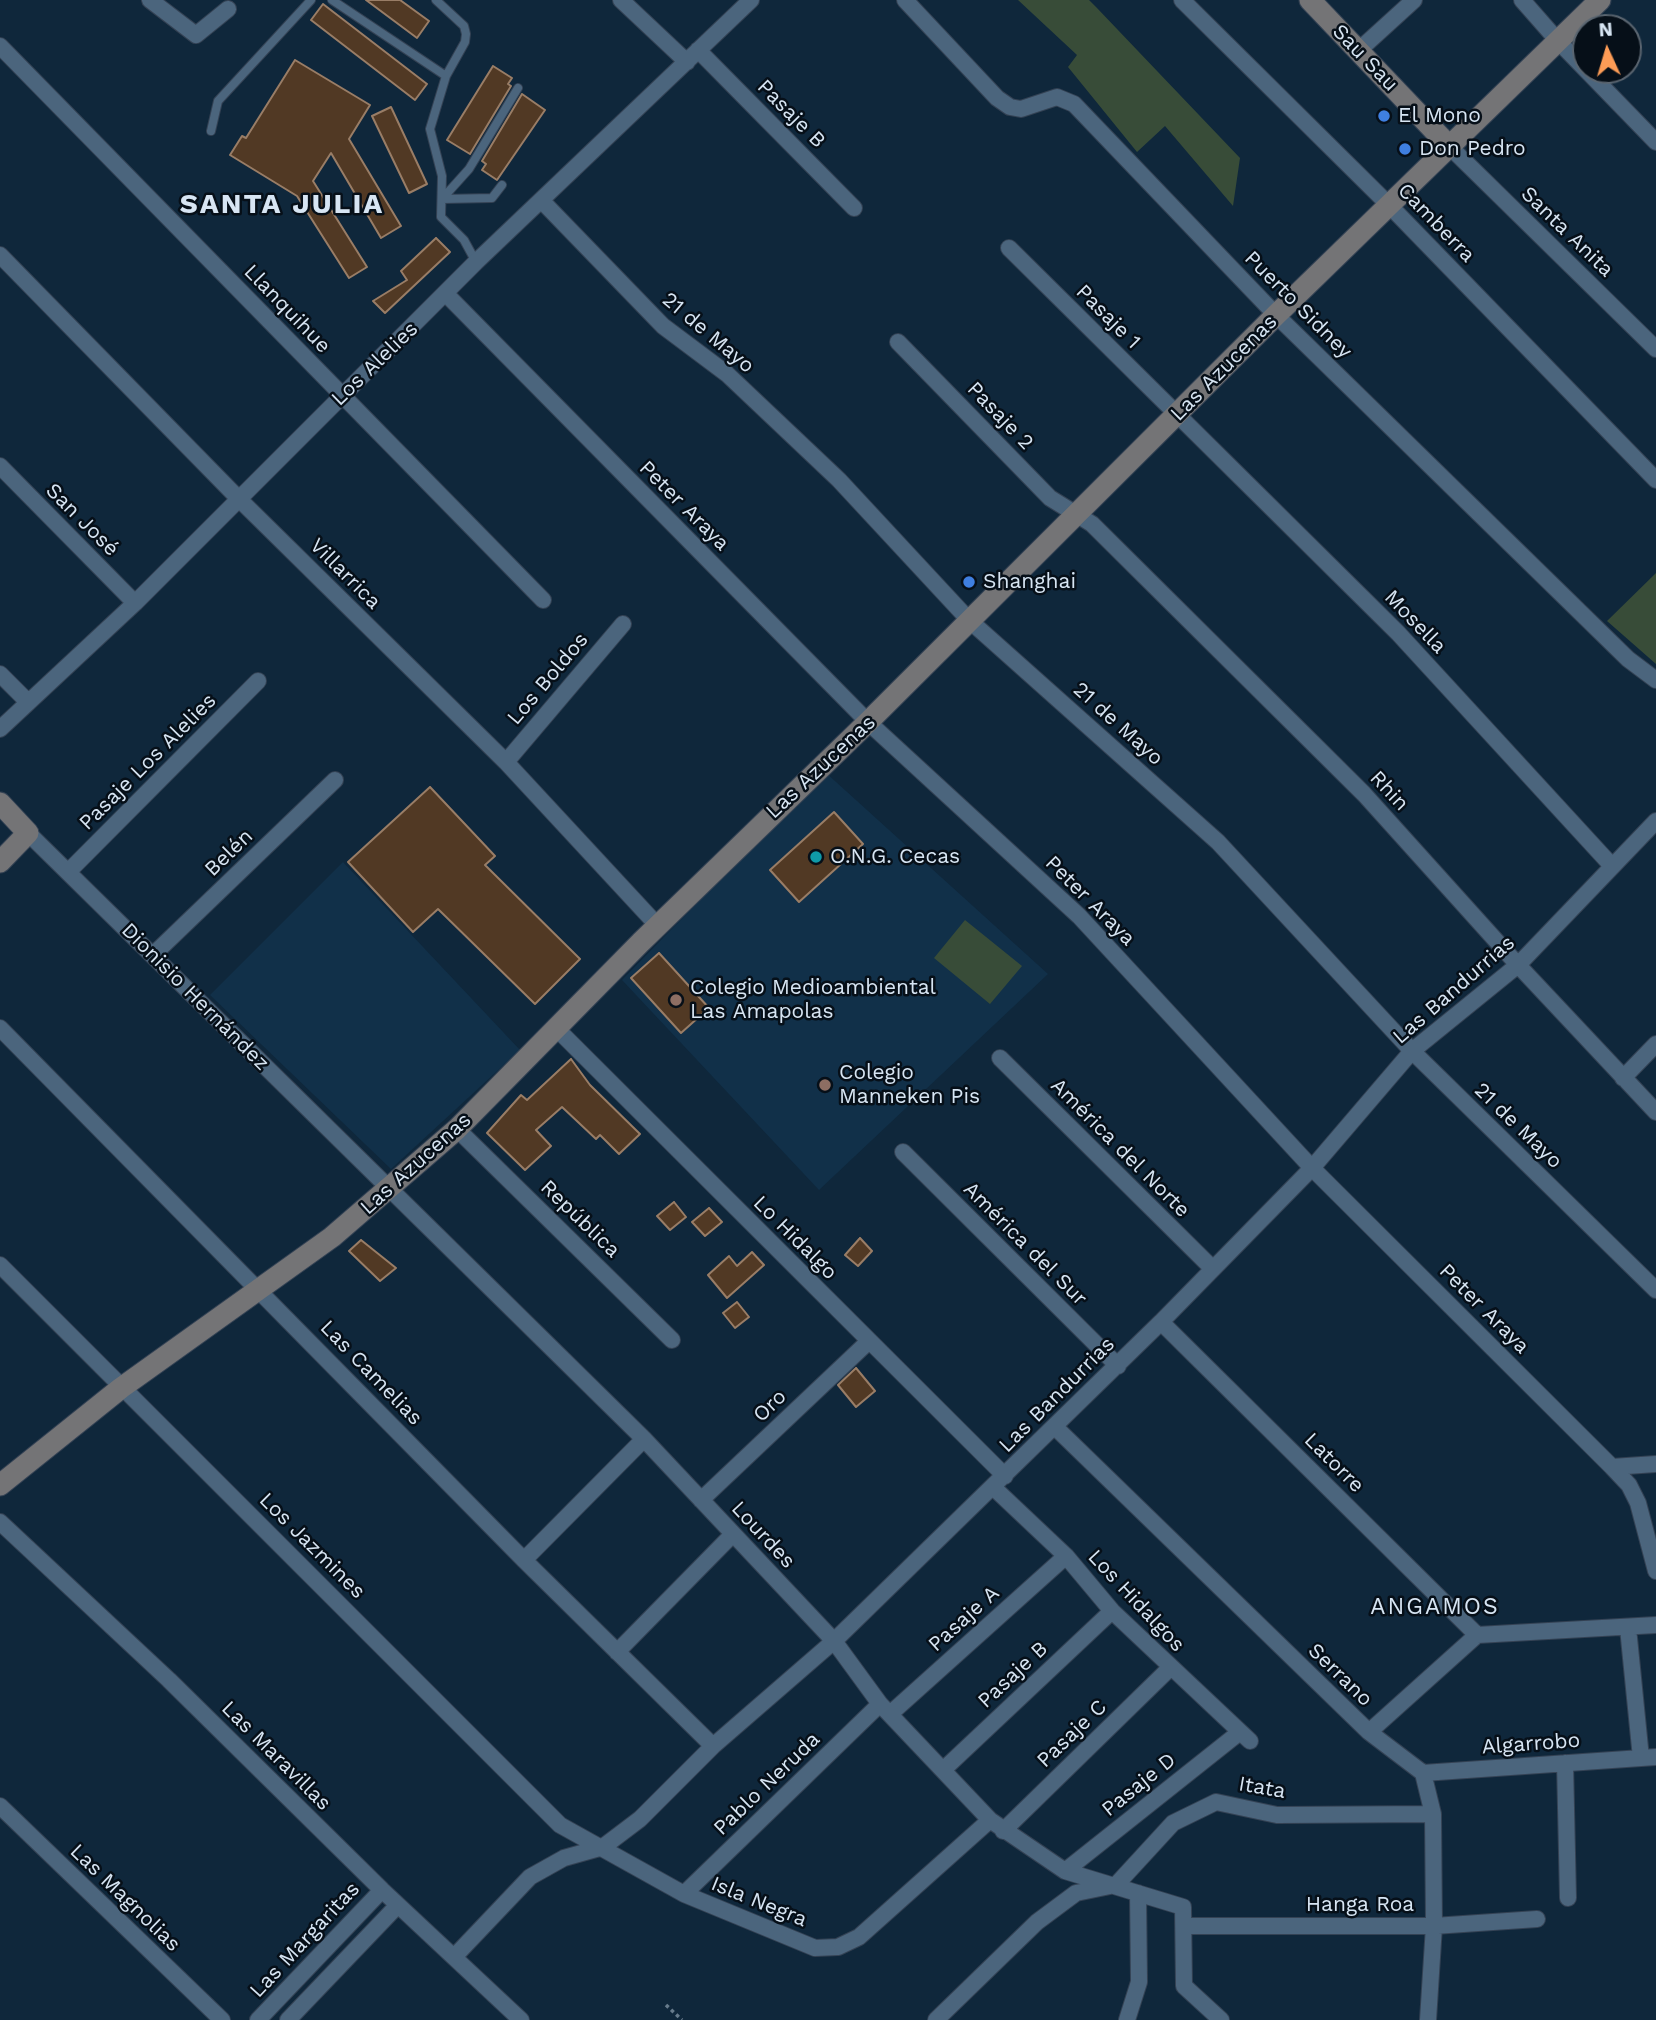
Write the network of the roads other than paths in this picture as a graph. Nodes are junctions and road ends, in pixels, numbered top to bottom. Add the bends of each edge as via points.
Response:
1 (150, 0) edge
2 (311, 0) edge
3 (332, 0) edge
4 (436, 0) edge
5 (621, 0) edge
6 (751, 0) edge
7 (905, 0) edge
8 (1182, 0) edge
9 (1310, 0) edge
10 (1414, 0) edge
11 (1522, 0) edge
12 (1600, 0) edge
13 (228, 9) dead end
14 (1558, 41) junction
15 (0, 46) edge
16 (1358, 51) junction
17 (693, 56) junction
18 (446, 76) junction
19 (518, 88) dead end
20 (211, 131) dead end
21 (1656, 142) edge
22 (1449, 146) junction
23 (502, 185) dead end
24 (442, 199) junction
25 (541, 200) junction
26 (1389, 205) junction
27 (854, 208) dead end
28 (1009, 248) dead end
29 (0, 255) edge
30 (476, 262) junction
31 (447, 295) junction
32 (1276, 315) junction
33 (898, 341) dead end
34 (1656, 349) edge
35 (343, 396) junction
36 (1177, 415) junction
37 (0, 466) edge
38 (1656, 480) edge
39 (239, 499) junction
40 (1077, 513) junction
41 (543, 600) dead end
42 (135, 603) junction
43 (969, 620) junction
44 (623, 624) dead end
45 (0, 674) edge
46 (1656, 680) edge
47 (258, 681) dead end
48 (28, 702) junction
49 (869, 722) junction
50 (0, 729) edge
51 (506, 762) junction
52 (335, 780) dead end
53 (0, 803) edge
54 (1656, 821) edge
55 (28, 833) junction
56 (0, 862) edge
57 (1612, 866) junction
58 (68, 872) junction
59 (658, 926) junction
60 (153, 955) junction
61 (1518, 965) junction
62 (0, 1028) edge
63 (556, 1028) junction
64 (1656, 1044) edge
65 (1412, 1051) junction
66 (1000, 1058) dead end
67 (1623, 1078) junction
68 (1656, 1112) edge
69 (457, 1129) junction
70 (903, 1152) dead end
71 (1312, 1168) junction
72 (390, 1191) junction
73 (0, 1265) edge
74 (1212, 1268) junction
75 (1656, 1290) edge
76 (258, 1291) junction
77 (1161, 1322) junction
78 (672, 1340) dead end
79 (868, 1342) junction
80 (1118, 1366) junction
81 (121, 1388) junction
82 (1055, 1427) junction
83 (644, 1440) junction
84 (1656, 1464) edge
85 (1612, 1467) junction
86 (1000, 1482) junction
87 (0, 1485) edge
88 (701, 1500) junction
89 (0, 1522) edge
90 (733, 1534) junction
91 (1066, 1556) junction
92 (524, 1560) junction
93 (1656, 1570) edge
94 (1112, 1611) junction
95 (1656, 1625) edge
96 (1628, 1628) junction
97 (1477, 1635) junction
98 (834, 1641) junction
99 (617, 1652) junction
100 (1170, 1668) junction
101 (885, 1709) junction
102 (1369, 1731) junction
103 (1245, 1736) joint
104 (713, 1746) junction
105 (1649, 1758) edge
106 (1565, 1763) junction
107 (943, 1770) junction
108 (1423, 1773) junction
109 (0, 1806) edge
110 (1433, 1814) junction
111 (996, 1825) junction
112 (603, 1847) junction
113 (1065, 1871) junction
114 (1116, 1885) junction
115 (382, 1890) junction
116 (1138, 1892) junction
117 (684, 1894) junction
118 (1568, 1898) dead end
119 (398, 1905) junction
120 (1536, 1919) dead end
121 (1184, 1926) junction
122 (1434, 1926) junction
123 (454, 1957) junction
124 (222, 2020) edge
125 (258, 2020) edge
126 (288, 2020) edge
127 (521, 2020) edge
128 (936, 2020) edge
129 (1128, 2020) edge
130 (1221, 2020) edge
131 (1427, 2020) edge

1 - 13 street via 196,35
2 - 20 lane via 218,101
3 - 18 lane
4 - 18 lane via 464,26 466,34
5 - 17 street, Pasaje B
6 - 17 street, Los Alelies
7 - 32 street, Puerto Sidney via 1010,107 1035,106 1057,97 1074,104
8 - 26 street, Camberra
9 - 16 street, Sau Sau
10 - 16 street
11 - 14 street
12 - 14 street, Las Azucenas
14 - 21 street
14 - 22 street, Las Azucenas
15 - 35 street, Llanquihue
16 - 22 street, Sau Sau
17 - 25 street, Los Alelies
17 - 27 street, Pasaje B
18 - 24 lane via 430,129 442,176
19 - 24 lane via 469,169
22 - 26 street, Las Azucenas
22 - 34 street, Santa Anita
23 - 24 lane via 492,198
24 - 30 lane via 441,218 464,240
25 - 30 street, Los Alelies
25 - 43 street, 21 de Mayo via 663,326 727,374 839,480
26 - 32 street, Las Azucenas
26 - 38 street, Camberra
28 - 36 street, Pasaje 1
29 - 39 street, Villarrica
30 - 31 street, Los Alelies
31 - 35 street, Los Alelies
31 - 49 street, Peter Araya
32 - 36 street, Las Azucenas
32 - 46 street, Puerto Sidney via 1628,659
33 - 40 street, Pasaje 2 via 1050,498
35 - 39 street, Los Alelies
35 - 41 street, Llanquihue
36 - 40 street, Las Azucenas
36 - 57 street, Mosella via 1398,633
37 - 42 street, San José
39 - 42 street, Los Alelies
39 - 51 street, Villarrica
40 - 43 street, Las Azucenas
40 - 61 street, Rhin via 1364,794
42 - 48 street, Los Alelies
43 - 49 street, Las Azucenas
43 - 65 street, 21 de Mayo via 1218,842
44 - 51 street, Los Boldos
45 - 48 street
47 - 58 street, Pasaje Los Alelies
48 - 50 street, Los Alelies
49 - 59 street, Las Azucenas
49 - 71 street, Peter Araya via 1079,916
51 - 59 street, Villarrica
52 - 60 street, Belén
53 - 55 street, Dionisio Hernández
54 - 57 street, Las Bandurrias
55 - 56 street
55 - 58 street, Dionisio Hernández
57 - 61 street, Las Bandurrias
58 - 60 street, Dionisio Hernández
59 - 63 street, Las Azucenas
60 - 72 street, Dionisio Hernández
61 - 65 street, Las Bandurrias
61 - 67 street, Rhin
62 - 76 street, Las Camelias
63 - 69 street, Las Azucenas
63 - 79 street, Lo Hidalgo
64 - 67 street
65 - 71 street, Las Bandurrias
65 - 75 street, 21 de Mayo
66 - 74 street, América del Norte
67 - 68 street, Rhin
69 - 72 street, Las Azucenas
69 - 78 street, República
70 - 80 street, América del Sur
71 - 74 street, Las Bandurrias
71 - 85 street, Peter Araya
72 - 76 street, Las Azucenas
72 - 83 street, Lourdes
73 - 81 street, Los Jazmines
74 - 77 street, Las Bandurrias
76 - 81 street, Las Azucenas
76 - 92 street, Las Camelias
77 - 80 street, Las Bandurrias
77 - 97 street, Latorre
79 - 86 street, Lo Hidalgo
79 - 88 street, Oro
80 - 82 street, Las Bandurrias
81 - 87 street, Las Azucenas
81 - 112 street, Los Jazmines via 561,1825
82 - 86 street, Las Bandurrias
82 - 102 street, Serrano
83 - 88 street, Lourdes
83 - 92 street
84 - 85 street
85 - 93 street, Peter Araya via 1638,1503
86 - 91 street, Los Hidalgos
86 - 98 street, Las Bandurrias
88 - 90 street, Lourdes
89 - 115 street, Las Maravillas
90 - 98 street, Lourdes
90 - 99 street
91 - 94 street, Los Hidalgos
91 - 101 street, Pasaje A
92 - 99 street, Las Camelias
94 - 100 street, Los Hidalgos
94 - 107 street, Pasaje B
95 - 96 street
96 - 97 street
96 - 105 street
97 - 102 street
98 - 101 street, Lourdes
98 - 104 street, Las Bandurrias
99 - 104 street, Las Camelias
100 - 103 street, Los Hidalgos
100 - 111 street, Pasaje C
101 - 107 street, Lourdes
101 - 117 street, Pablo Neruda
102 - 108 street, Serrano
103 - 113 street, Pasaje D
104 - 112 street, Las Bandurrias via 640,1819
105 - 106 street, Algarrobo
106 - 108 street, Algarrobo
106 - 118 street
107 - 111 street, Lourdes
108 - 110 street
109 - 124 street, Las Magnolias
110 - 114 street, Itata via 1277,1815 1216,1802 1173,1823
110 - 122 street
111 - 113 street, Lourdes
111 - 117 street, Isla Negra via 859,1937 838,1947 815,1948
112 - 117 street, Isla Negra
112 - 123 street, Las Bandurrias via 564,1858 530,1877
113 - 114 street, Lourdes
114 - 116 street, Lourdes
114 - 128 street via 1076,1893 1056,1907
115 - 119 street, Las Maravillas
115 - 125 street, Las Margaritas
116 - 121 street, Lourdes via 1183,1907
116 - 129 street via 1139,1982
119 - 123 street, Las Maravillas
119 - 126 street, Las Margaritas
120 - 122 street, Hanga Roa
121 - 122 street, Hanga Roa
121 - 130 street via 1184,1986
122 - 131 street
123 - 127 street, Las Maravillas

